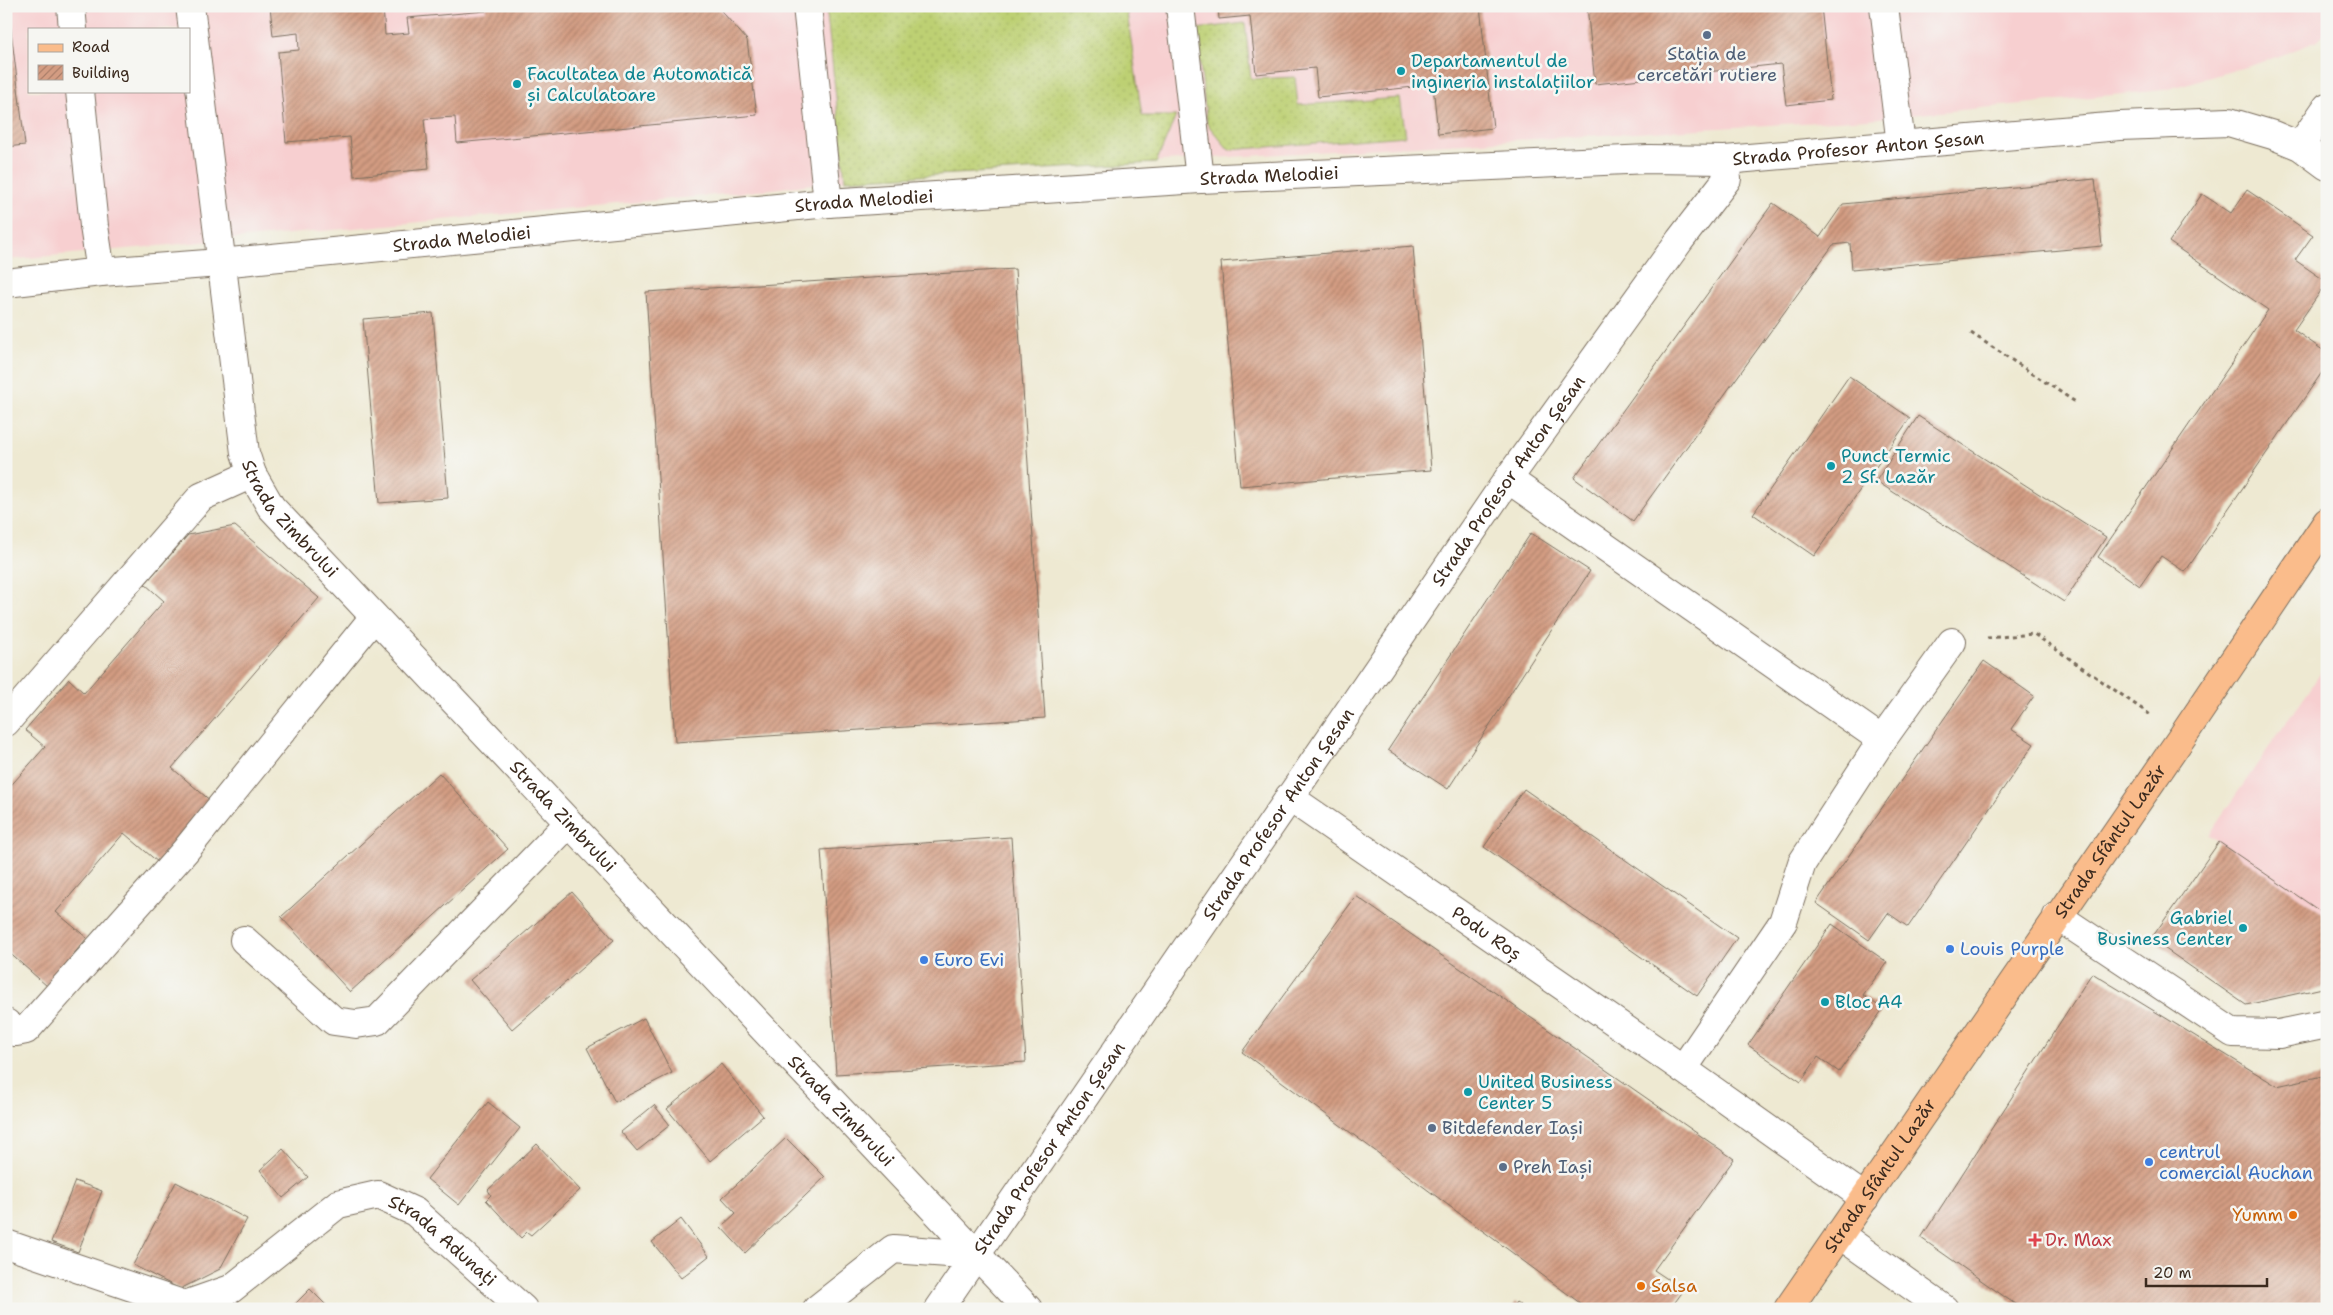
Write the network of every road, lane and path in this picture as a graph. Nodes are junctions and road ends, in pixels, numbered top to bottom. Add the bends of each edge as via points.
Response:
1 (71, 6) edge
2 (190, 6) edge
3 (807, 6) edge
4 (1180, 6) edge
5 (1884, 6) edge
6 (73, 28) edge
7 (80, 92) edge
8 (2327, 107) edge
9 (1901, 145) junction
10 (2300, 146) junction
11 (1725, 160) junction
12 (2327, 166) edge
13 (1200, 179) junction
14 (828, 203) junction
15 (220, 263) junction
16 (102, 272) junction
17 (6, 283) edge
18 (1971, 333) dead end
19 (2077, 403) dead end
20 (252, 474) junction
21 (1508, 479) junction
22 (2327, 522) edge
23 (374, 618) junction
24 (1952, 642) joint
25 (6, 722) edge
26 (2182, 737) junction
27 (1882, 740) junction
28 (1289, 797) junction
29 (568, 823) junction
30 (2057, 916) junction
31 (244, 940) dead end
32 (6, 1024) edge
33 (2327, 1024) edge
34 (1683, 1069) junction
35 (1865, 1198) junction
36 (1839, 1234) junction
37 (6, 1244) edge
38 (976, 1255) junction
39 (522, 1309) edge
40 (817, 1309) edge
41 (939, 1309) edge
42 (1028, 1309) edge
43 (1788, 1309) edge
44 (1944, 1309) edge

1 - 6 street
2 - 15 street, Strada Zimbrului
3 - 14 street
4 - 13 street
5 - 9 street
7 - 16 street
8 - 10 street
9 - 10 street, Strada Profesor Anton Șesan via 2120,126 2229,122 2273,134
9 - 11 street, Strada Profesor Anton Șesan
10 - 12 street, Strada Profesor Anton Șesan
11 - 13 street, Strada Melodiei via 1649,159
11 - 21 street, Strada Profesor Anton Șesan via 1727,179
13 - 14 street, Strada Melodiei
14 - 15 street, Strada Melodiei
15 - 16 street, Strada Melodiei
15 - 20 street, Strada Zimbrului via 245,452
16 - 17 street, Strada Melodiei
18 - 19 path
20 - 23 street, Strada Zimbrului via 272,507
20 - 25 street via 200,497
21 - 27 street
21 - 28 street, Strada Profesor Anton Șesan
22 - 26 main road, Strada Sfântul Lazăr
23 - 29 street, Strada Zimbrului
23 - 32 street via 185,851 26,1030 16,1032
24 - 26 path via 2034,634
24 - 27 street
26 - 30 main road, Strada Sfântul Lazăr
27 - 34 street via 1802,863 1784,922
28 - 34 street, Podu Roș
28 - 38 street, Strada Profesor Anton Șesan
29 - 31 street via 377,1021 356,1024 334,1021
29 - 38 street, Strada Zimbrului
30 - 33 street via 2233,1033 2279,1034
30 - 35 main road, Strada Sfântul Lazăr
34 - 35 street, Podu Roș
35 - 36 main road, Strada Sfântul Lazăr
36 - 43 main road, Strada Sfântul Lazăr
36 - 44 street
37 - 39 street, Strada Adunați via 185,1305 231,1289 338,1204 378,1195 415,1212
38 - 40 street via 894,1249
38 - 41 street, Strada Profesor Anton Șesan
38 - 42 street, Strada Zimbrului

